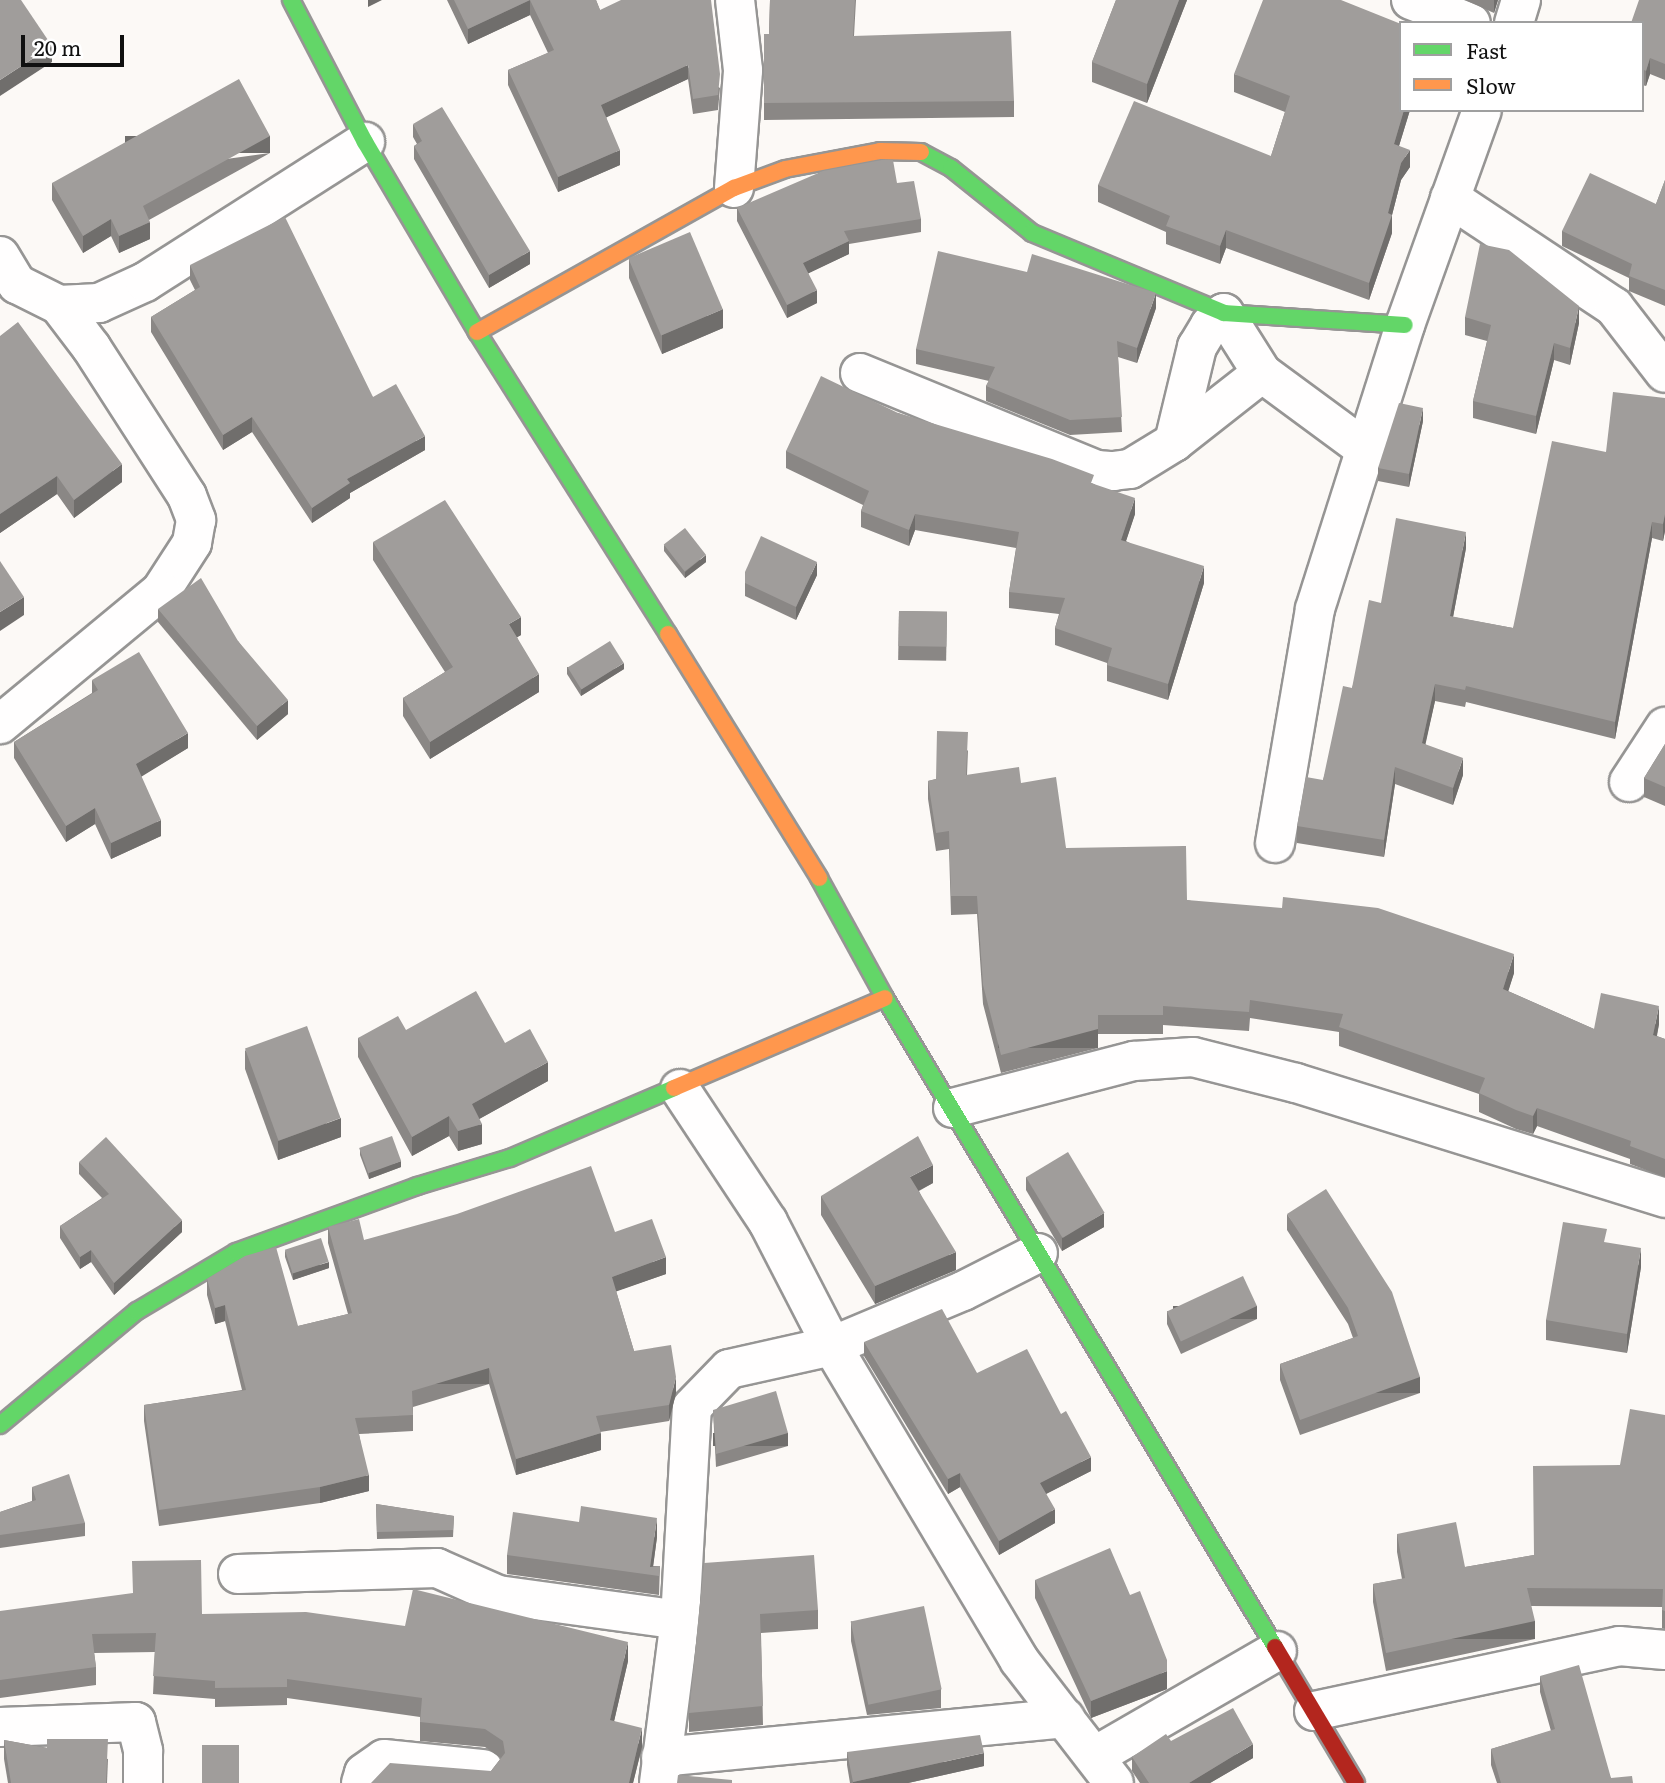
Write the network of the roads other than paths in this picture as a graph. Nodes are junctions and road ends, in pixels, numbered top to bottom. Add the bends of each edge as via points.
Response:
1 (291, 0) edge
2 (735, 0) edge
3 (1411, 0) edge
4 (1521, 0) edge
5 (1466, 21) edge
6 (1515, 21) edge
7 (1481, 112) edge
8 (365, 142) junction
9 (734, 188) junction
10 (1450, 198) junction
11 (6, 277) edge
12 (99, 303) junction
13 (59, 305) junction
14 (1224, 313) junction
15 (1405, 325) junction
16 (477, 332) junction
17 (91, 347) junction
18 (860, 373) dead end
19 (1262, 373) junction
20 (1665, 373) edge
21 (1174, 442) junction
22 (1365, 449) junction
23 (0, 724) edge
24 (1665, 727) edge
25 (1629, 782) dead end
26 (1275, 844) dead end
27 (885, 998) junction
28 (680, 1088) junction
29 (953, 1108) junction
30 (1665, 1198) edge
31 (1038, 1253) junction
32 (832, 1346) junction
33 (0, 1424) edge
34 (238, 1573) dead end
35 (680, 1620) junction
36 (1665, 1650) edge
37 (1277, 1651) junction
38 (1314, 1711) junction
39 (1065, 1718) junction
40 (0, 1727) edge
41 (483, 1769) edge
42 (1104, 1769) edge
43 (660, 1770) edge
44 (143, 1783) edge
45 (361, 1783) edge
46 (1356, 1783) edge

1 - 8 main road
2 - 9 street via 743,70
3 - 5 street
4 - 6 street
7 - 10 street
8 - 12 street via 145,282
8 - 16 main road
9 - 14 main road via 785,169 880,151 919,151 951,168 1032,233
9 - 16 main road
10 - 15 street
10 - 20 street via 1614,307
11 - 13 street
12 - 13 street
12 - 17 street
13 - 17 street
14 - 15 main road
14 - 19 street
14 - 21 street via 1197,346
15 - 22 street
16 - 27 main road via 790,828
17 - 23 street via 187,496 196,520 192,543 161,591
18 - 21 street via 1097,470 1130,469
19 - 21 street
19 - 22 street
22 - 26 street via 1315,608
24 - 25 street
27 - 28 main road
27 - 29 main road
28 - 32 street via 768,1222
28 - 33 main road via 510,1158 417,1186 236,1252 137,1311
29 - 30 street via 1134,1061 1193,1057 1296,1083
29 - 31 main road
31 - 32 street via 963,1292
31 - 37 main road
32 - 35 street via 729,1369 692,1408
32 - 39 street via 1019,1660
34 - 35 street via 437,1568 498,1595
35 - 43 street
36 - 38 street via 1619,1646
37 - 38 main road
37 - 42 street
38 - 46 main road
39 - 42 street
39 - 43 street
40 - 44 street via 136,1722 143,1751
41 - 45 street via 384,1759 364,1773

